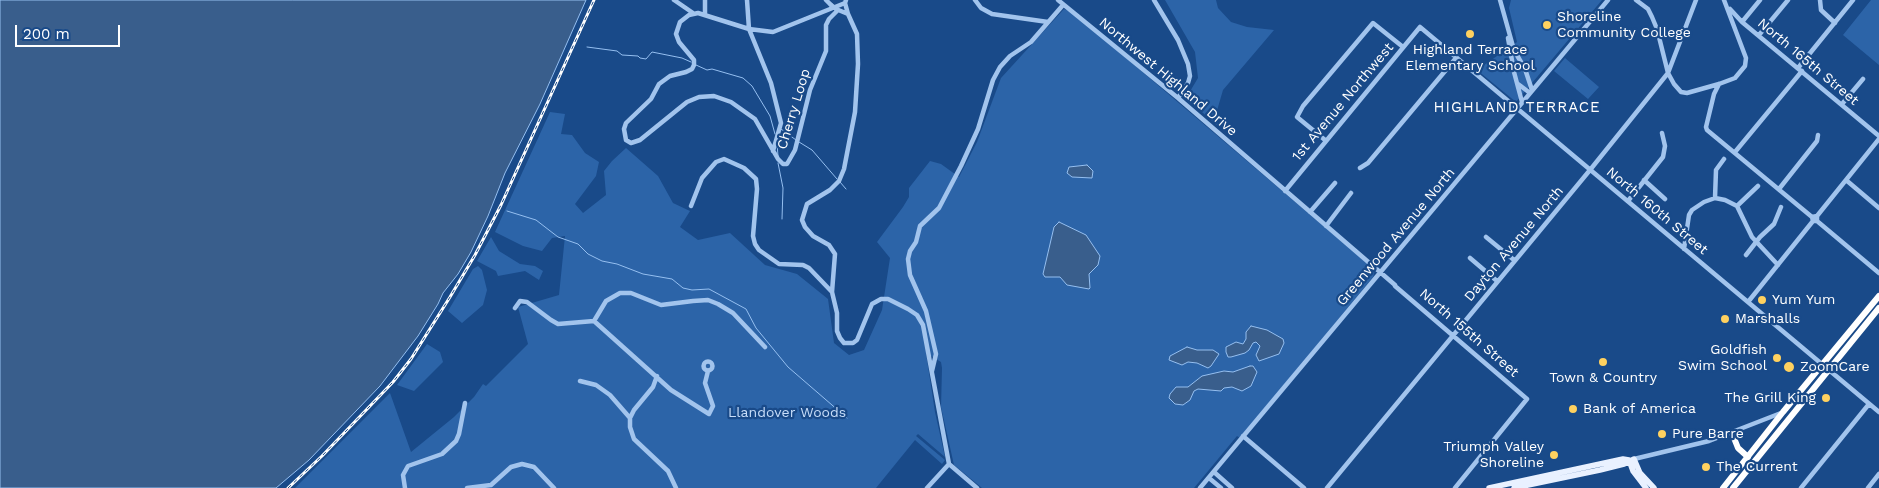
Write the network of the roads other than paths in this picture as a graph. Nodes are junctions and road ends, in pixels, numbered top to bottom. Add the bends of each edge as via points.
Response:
1 (674, 0) edge
2 (705, 0) edge
3 (747, 0) edge
4 (826, 0) edge
5 (974, 0) edge
6 (1058, 0) edge
7 (1154, 0) edge
8 (1500, 0) edge
9 (1608, 0) edge
10 (1636, 0) edge
11 (1696, 0) edge
12 (1760, 0) edge
13 (1788, 0) edge
14 (1820, 0) edge
15 (1853, 0) edge
16 (846, 1) edge
17 (1725, 2) edge
18 (1063, 5) junction
19 (837, 9) junction
20 (1504, 12) junction
21 (693, 13) junction
22 (848, 14) junction
23 (1777, 14) junction
24 (705, 15) junction
25 (1783, 18) dead end
26 (1048, 22) junction
27 (1742, 22) junction
28 (1835, 23) junction
29 (749, 28) junction
30 (1420, 28) joint
31 (1759, 36) junction
32 (1403, 47) junction
33 (1456, 58) junction
34 (1800, 69) junction
35 (1668, 73) junction
36 (1863, 78) dead end
37 (1517, 83) junction
38 (1719, 84) junction
39 (1531, 92) junction
40 (1178, 98) junction
41 (1522, 102) junction
42 (1842, 104) junction
43 (1516, 108) junction
44 (1662, 132) dead end
45 (1818, 135) dead end
46 (1879, 136) edge
47 (1325, 140) junction
48 (1879, 140) edge
49 (774, 151) junction
50 (1735, 152) junction
51 (1724, 159) dead end
52 (1360, 168) dead end
53 (1590, 170) junction
54 (1644, 180) junction
55 (1846, 180) junction
56 (1335, 183) dead end
57 (1758, 186) dead end
58 (1779, 189) junction
59 (1285, 191) junction
60 (1351, 194) dead end
61 (1715, 198) junction
62 (1628, 200) junction
63 (1665, 200) dead end
64 (692, 206) dead end
65 (1737, 206) junction
66 (1781, 207) dead end
67 (1879, 208) edge
68 (1310, 212) junction
69 (1815, 219) junction
70 (1326, 226) junction
71 (1486, 237) dead end
72 (1756, 242) junction
73 (1684, 249) junction
74 (1746, 255) dead end
75 (1470, 258) dead end
76 (1514, 260) junction
77 (1778, 265) junction
78 (1879, 273) edge
79 (1381, 274) junction
80 (1497, 281) junction
81 (832, 292) junction
82 (1879, 296) edge
83 (1748, 302) junction
84 (514, 308) dead end
85 (1879, 308) edge
86 (594, 321) junction
87 (1453, 336) junction
88 (765, 347) dead end
89 (1822, 365) junction
90 (1828, 370) junction
91 (708, 371) dead end
92 (932, 373) junction
93 (657, 376) junction
94 (580, 381) dead end
95 (465, 403) dead end
96 (1869, 404) junction
97 (1783, 412) junction
98 (1879, 412) edge
99 (630, 418) junction
100 (1732, 433) junction
101 (1243, 436) junction
102 (1748, 457) junction
103 (1632, 459) junction
104 (949, 464) junction
105 (1214, 472) junction
106 (1879, 474) edge
107 (1209, 478) junction
108 (1226, 482) junction
109 (1527, 484) edge
110 (1803, 487) edge
111 (405, 488) edge
112 (467, 488) edge
113 (554, 488) edge
114 (676, 488) edge
115 (928, 488) edge
116 (977, 488) edge
117 (1200, 488) edge
118 (1221, 488) edge
119 (1232, 488) edge
120 (1304, 488) edge
121 (1327, 488) edge
122 (1455, 488) edge
123 (1489, 488) edge
124 (1514, 488) edge
125 (1646, 488) edge
126 (1654, 488) edge
127 (1723, 488) edge
128 (1733, 488) edge
129 (1868, 488) edge

1 - 21 street
2 - 24 street
3 - 29 street
4 - 19 street, bridge
5 - 26 street via 992,14
6 - 18 street, Northwest Highland Drive
7 - 40 street via 1188,64 1188,83
8 - 20 street
9 - 39 street, Greenwood Avenue North
10 - 35 street via 1652,17
11 - 35 street, Dayton Avenue North
12 - 27 street
13 - 23 street
14 - 28 street via 1821,10
15 - 28 street
16 - 22 street
16 - 29 street via 772,32
17 - 27 street, North 165th Street
17 - 38 street via 1746,58 1745,66 1735,78
18 - 26 street
18 - 40 street, Northwest Highland Drive
19 - 22 street
19 - 49 street, Cherry Loop via 826,25 826,51 810,90 796,150 785,165
20 - 37 street
20 - 39 street via 1514,50 1525,69
21 - 24 street
21 - 49 street, Cherry Loop via 680,22 676,34 694,60 692,68 664,79 651,99 626,123 626,140 631,144 640,140 687,102 714,96 731,102 754,119
22 - 81 street via 857,34 858,64 855,112 844,170 839,182 807,204 802,220 812,236 829,246 835,254
23 - 25 street
23 - 31 street
24 - 29 street
26 - 92 street via 1031,42 1000,67 978,130 961,166 939,208 920,226 910,251 910,275 926,311 936,354
27 - 31 street, North 165th Street
28 - 34 street
29 - 49 street via 778,106 781,123
30 - 32 street, 1st Avenue Northwest
30 - 33 street, North 160th Street
31 - 34 street, North 165th Street
32 - 47 street, 1st Avenue Northwest
32 - 47 street via 1373,22 1303,106 1298,117
33 - 43 street, North 160th Street
33 - 52 street via 1368,163
34 - 42 street, North 165th Street
34 - 50 street
35 - 38 street via 1681,92
35 - 53 street, Dayton Avenue North
36 - 42 street
37 - 39 street
37 - 41 street
38 - 50 street via 1707,130
39 - 41 street, Greenwood Avenue North
40 - 59 street, Northwest Highland Drive
41 - 43 street, Greenwood Avenue North
42 - 46 street, North 165th Street
43 - 53 street, North 160th Street
43 - 79 street, Greenwood Avenue North
44 - 54 street via 1665,146 1662,157
45 - 58 street via 1817,141
47 - 59 street, 1st Avenue Northwest
48 - 55 street
50 - 58 street
51 - 61 street via 1716,170
53 - 62 street, North 160th Street
53 - 76 street, Dayton Avenue North
54 - 62 street
54 - 63 street
55 - 67 street
55 - 69 street
56 - 68 street
57 - 65 street
58 - 69 street
59 - 68 street, North 155th Street
60 - 70 street
61 - 65 street
61 - 73 street via 1692,210
62 - 73 street, North 160th Street
64 - 81 street via 702,178 716,162 724,159 744,168 756,179 754,236 759,250 779,264 809,268
65 - 72 street
66 - 72 street via 1774,224
68 - 70 street, North 155th Street
69 - 77 street
69 - 78 street
70 - 79 street, North 155th Street
71 - 76 street
72 - 74 street
72 - 77 street
73 - 83 street, North 160th Street
75 - 80 street
76 - 80 street, Dayton Avenue North
77 - 83 street
79 - 87 street, North 155th Street
79 - 101 street, Greenwood Avenue North
80 - 87 street, Dayton Avenue North
81 - 92 street via 837,331 844,343 857,340 875,301 888,299 918,315 923,325
82 - 89 highway
83 - 89 street, North 160th Street
84 - 86 street via 523,301 554,322
85 - 90 highway
86 - 88 street via 606,301 620,293 631,293 661,306 708,300 733,313
86 - 93 street
87 - 121 street, Dayton Avenue North
87 - 122 street, North 155th Street via 1527,398
89 - 90 street, North 160th Street
89 - 97 highway
90 - 96 street, North 160th Street
90 - 128 highway
91 - 93 street via 705,383 713,406 709,414 680,397
92 - 104 street
93 - 99 street via 653,387
94 - 99 street via 605,390
95 - 111 street via 456,441 442,454 408,466 403,475
96 - 98 street, North 160th Street
96 - 110 street
97 - 100 street
97 - 102 highway
99 - 114 street via 634,438 668,471
100 - 102 highway via 1738,448
100 - 103 street via 1709,442
101 - 105 street, Greenwood Avenue North
101 - 120 street
102 - 127 highway
103 - 109 main road
103 - 125 main road via 1633,471
103 - 126 main road
104 - 115 street
104 - 116 street
105 - 107 street, Greenwood Avenue North
105 - 108 street
106 - 129 street
107 - 117 street, Greenwood Avenue North
107 - 118 street
108 - 118 street
108 - 119 street
109 - 123 main road
109 - 124 main road
112 - 113 street via 490,485 511,467 522,464 534,467

